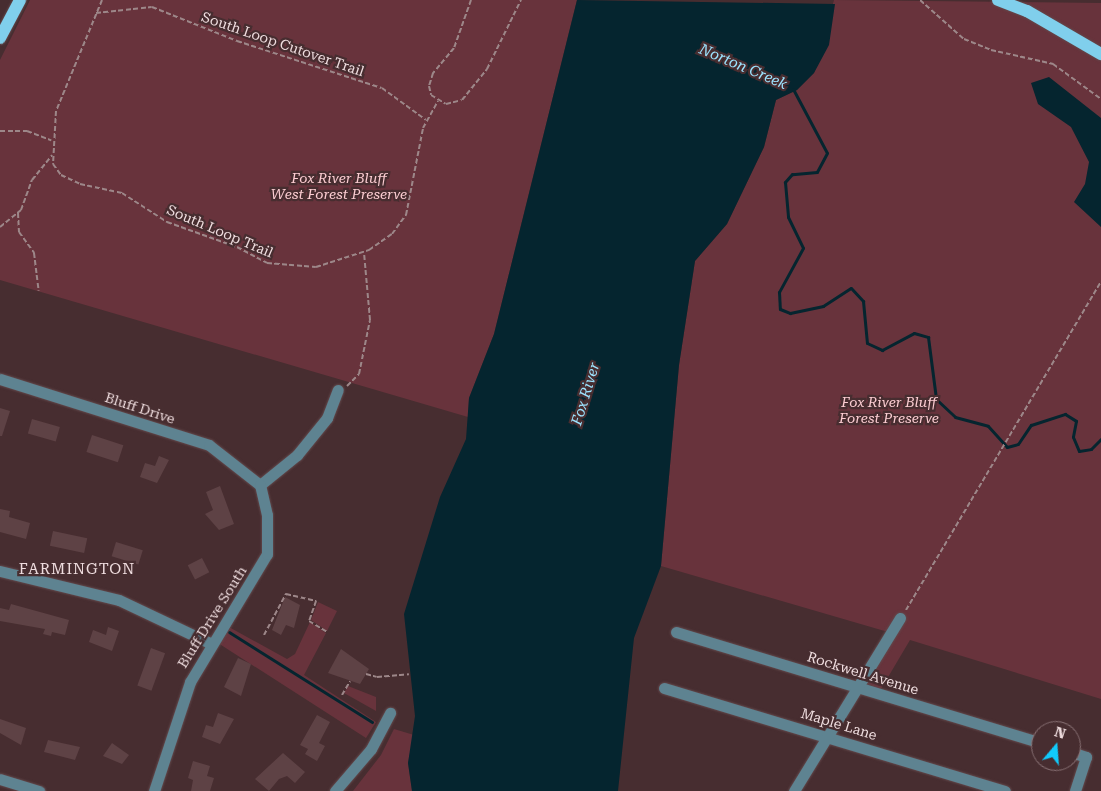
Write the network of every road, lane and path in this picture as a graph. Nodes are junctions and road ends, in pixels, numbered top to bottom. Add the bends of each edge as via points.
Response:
1 (20, 0) edge
2 (102, 0) edge
3 (471, 0) edge
4 (521, 0) edge
5 (920, 0) edge
6 (998, 0) edge
7 (96, 13) junction
8 (0, 38) edge
9 (1101, 54) edge
10 (1101, 98) edge
11 (438, 101) junction
12 (426, 120) junction
13 (0, 131) edge
14 (51, 140) junction
15 (52, 155) junction
16 (18, 214) junction
17 (0, 227) edge
18 (364, 252) junction
19 (1101, 281) edge
20 (39, 291) dead end
21 (0, 379) edge
22 (338, 390) joint
23 (260, 485) junction
24 (0, 571) edge
25 (275, 614) junction
26 (280, 617) dead end
27 (900, 618) joint
28 (327, 632) dead end
29 (676, 632) dead end
30 (264, 635) dead end
31 (210, 643) junction
32 (366, 674) dead end
33 (409, 674) dead end
34 (350, 681) dead end
35 (855, 686) junction
36 (664, 688) dead end
37 (342, 695) dead end
38 (390, 713) dead end
39 (826, 736) junction
40 (1031, 740) edge
41 (1081, 755) edge
42 (1081, 770) edge
43 (1081, 771) edge
44 (0, 779) edge
45 (39, 791) edge
46 (154, 791) edge
47 (335, 791) edge
48 (794, 791) edge
49 (1005, 791) edge
50 (1075, 791) edge

1 - 8 main road
2 - 7 path, South Loop Trail
3 - 11 path via 454,48 433,73 429,86
4 - 11 path via 498,54 462,100 446,104
5 - 10 path via 964,38 990,50 1029,57 1075,76
6 - 9 main road via 1027,11
7 - 12 path, South Loop Cutover Trail via 152,7 237,41 382,88
7 - 14 path, South Loop Trail via 56,112
11 - 12 path, South Loop Trail
12 - 18 path, South Loop Trail via 406,215 392,234
13 - 14 path via 27,131
14 - 15 path, South Loop Trail
15 - 16 path via 32,180
15 - 18 path, South Loop Trail via 62,175 122,193 167,222 237,247 267,263 316,267
16 - 17 path
16 - 20 path via 19,232 34,253
18 - 22 path via 370,320 359,374 353,384
19 - 27 path
21 - 23 street, Bluff Drive via 209,445
22 - 23 street via 326,418 297,455
23 - 31 street, Bluff Drive South via 267,515 267,554 247,592
24 - 31 street via 120,600
25 - 26 path
25 - 28 path via 286,594 298,600 309,598 317,606 309,620
25 - 30 path
27 - 35 street
29 - 35 street, Rockwell Avenue
31 - 46 street, Bluff Drive South via 190,682
32 - 33 path via 377,677
34 - 37 path
35 - 39 street
35 - 40 street, Rockwell Avenue
36 - 39 street, Maple Lane
38 - 47 street via 371,749
39 - 48 street
39 - 49 street, Maple Lane
41 - 42 street via 1085,756
43 - 50 street
44 - 45 street

